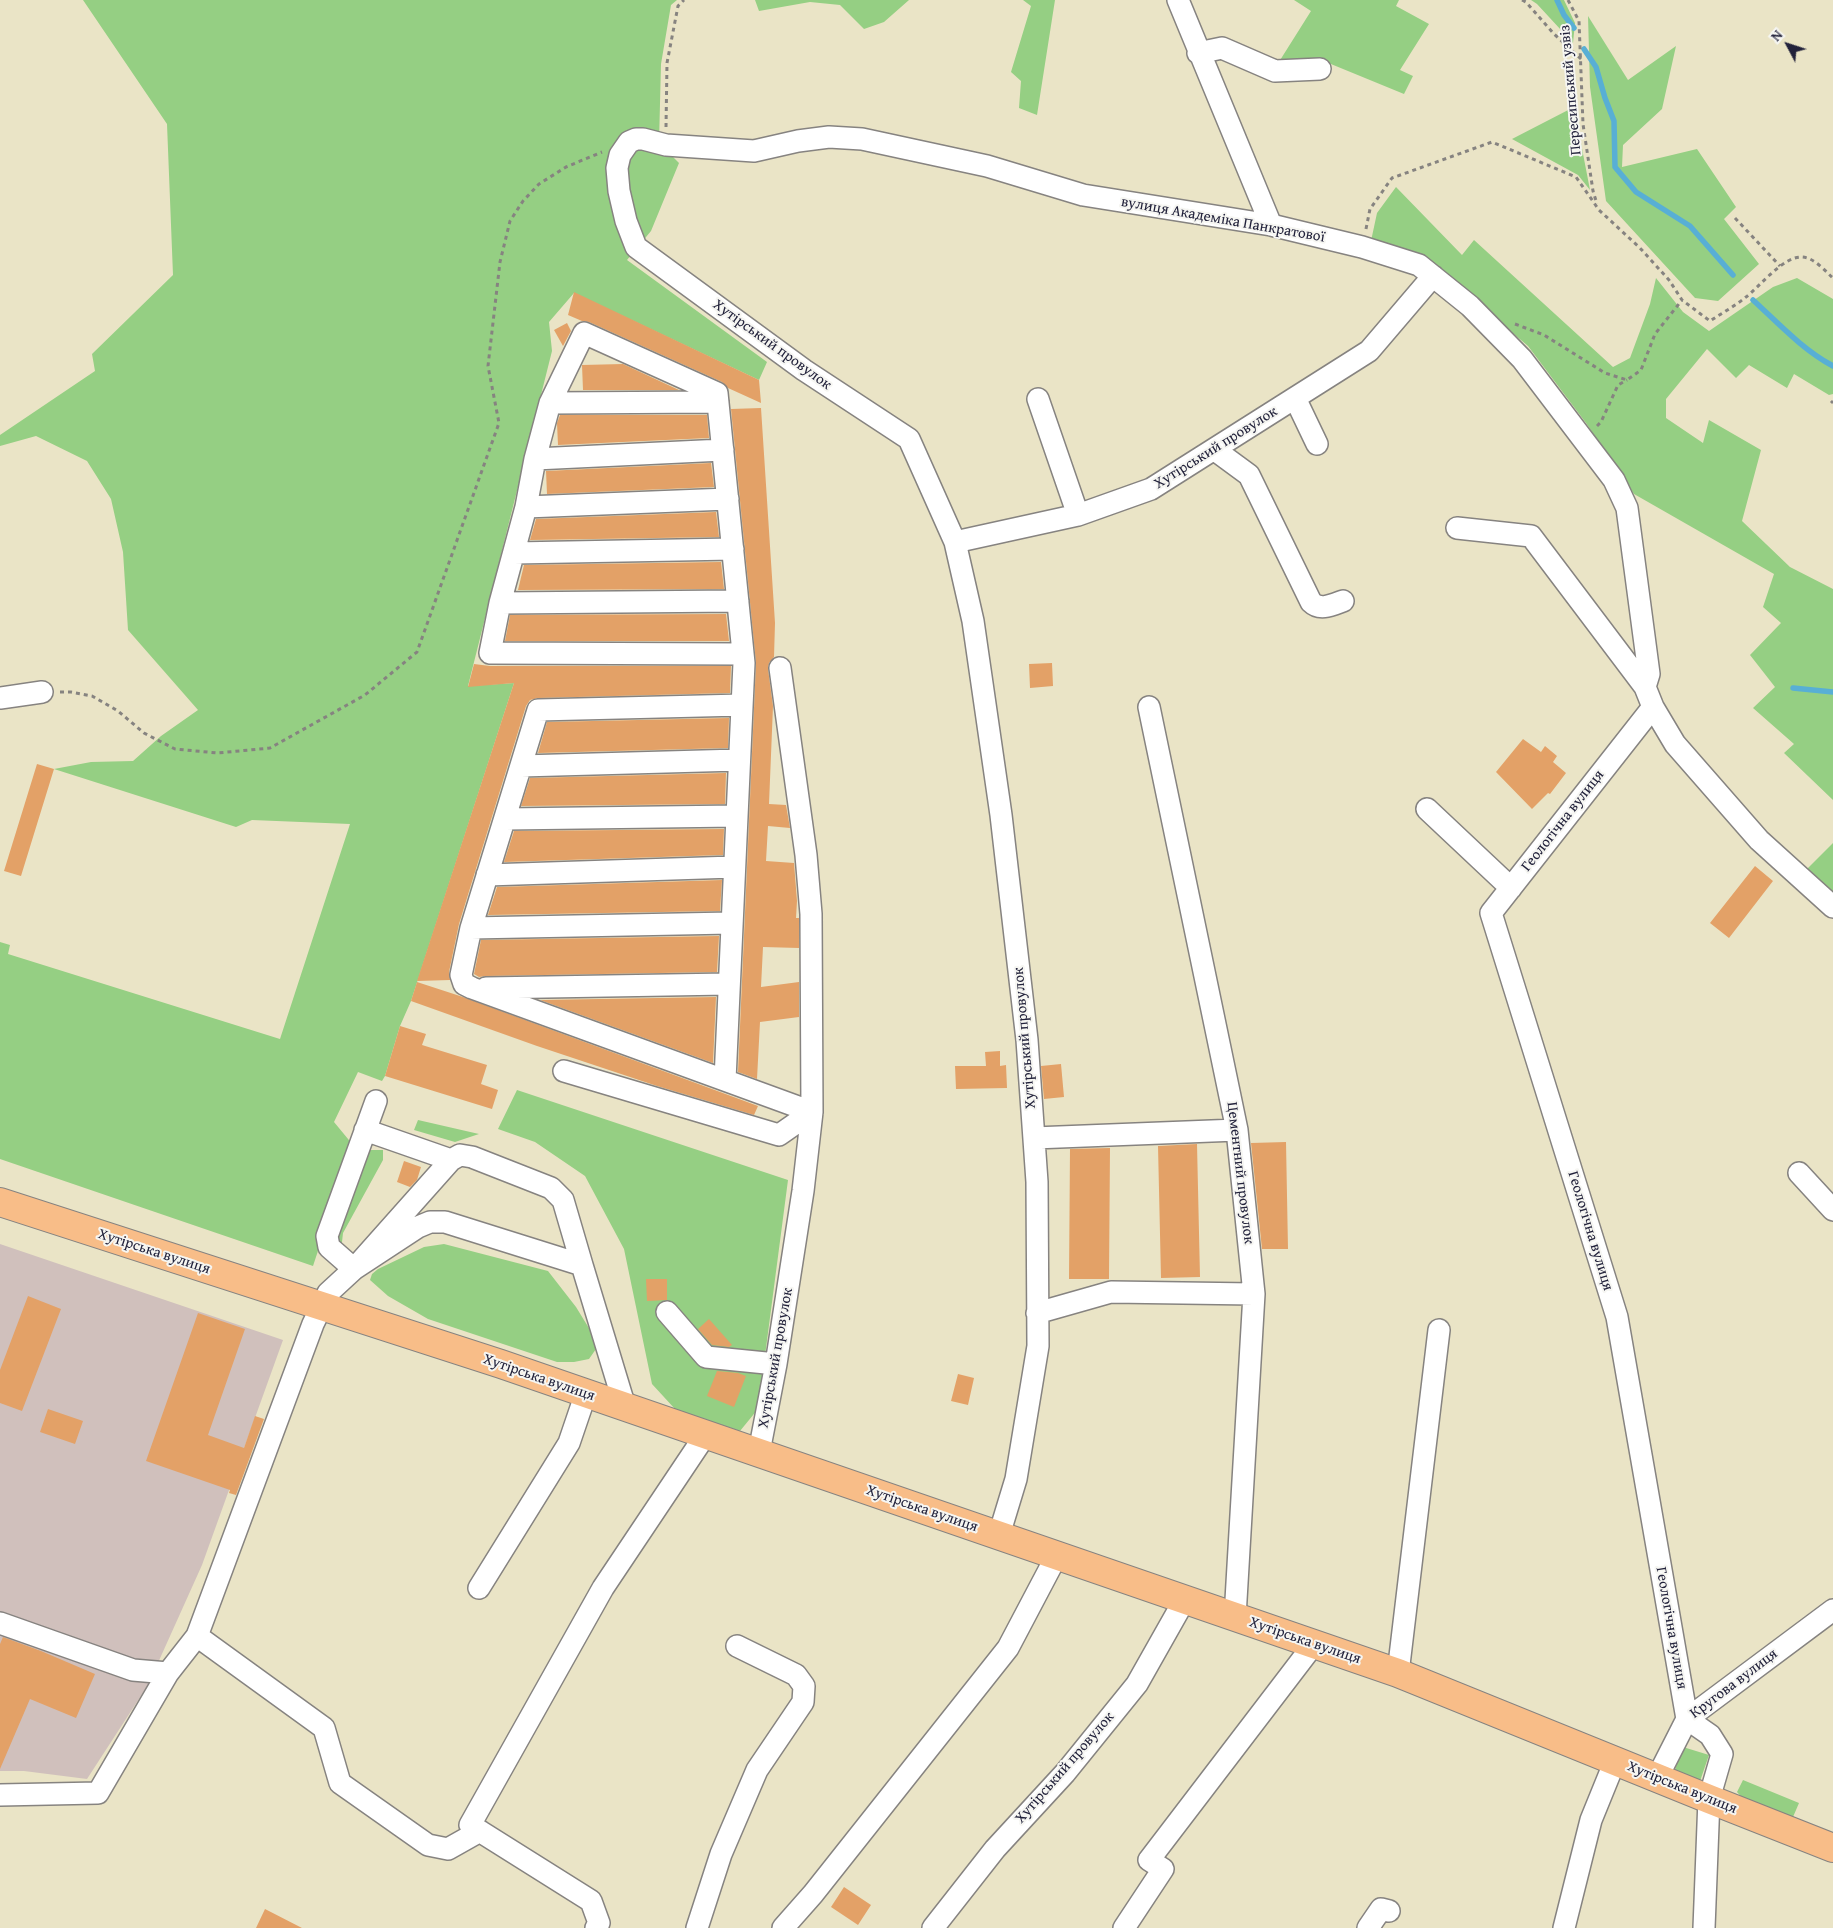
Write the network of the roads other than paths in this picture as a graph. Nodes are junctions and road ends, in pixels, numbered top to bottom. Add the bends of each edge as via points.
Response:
1 (1178, 0) edge
2 (1198, 52) junction
3 (1320, 69) dead end
4 (629, 142) joint
5 (1271, 225) junction
6 (1433, 276) junction
7 (1295, 398) junction
8 (1038, 399) dead end
9 (718, 402) junction
10 (550, 403) junction
11 (1317, 444) dead end
12 (723, 450) junction
13 (1215, 450) junction
14 (535, 459) junction
15 (728, 499) junction
16 (526, 507) junction
17 (1078, 515) junction
18 (1457, 528) dead end
19 (955, 542) junction
20 (733, 549) junction
21 (514, 553) junction
22 (738, 601) junction
23 (1343, 601) dead end
24 (500, 603) junction
25 (743, 654) junction
26 (780, 668) dead end
27 (1645, 687) junction
28 (42, 692) road end
29 (0, 698) edge
30 (742, 705) junction
31 (1149, 707) dead end
32 (1654, 707) junction
33 (739, 760) junction
34 (521, 766) junction
35 (1427, 809) dead end
36 (736, 816) junction
37 (504, 819) junction
38 (734, 867) junction
39 (488, 875) junction
40 (1511, 888) junction
41 (1833, 907) edge
42 (731, 923) junction
43 (471, 928) junction
44 (728, 984) junction
45 (472, 988) junction
46 (564, 1071) dead end
47 (725, 1080) junction
48 (376, 1101) dead end
49 (812, 1112) junction
50 (366, 1130) junction
51 (1237, 1130) junction
52 (1034, 1138) junction
53 (451, 1160) junction
54 (1799, 1173) dead end
55 (0, 1202) edge
56 (1833, 1210) edge
57 (582, 1265) junction
58 (354, 1269) junction
59 (1254, 1294) junction
60 (322, 1306) junction
61 (667, 1312) dead end
62 (1037, 1313) junction
63 (1439, 1330) dead end
64 (776, 1364) junction
65 (586, 1393) junction
66 (625, 1407) junction
67 (706, 1434) junction
68 (760, 1452) junction
69 (999, 1536) junction
70 (1057, 1555) junction
71 (479, 1588) dead end
72 (1185, 1599) junction
73 (1833, 1610) edge
74 (1235, 1617) junction
75 (0, 1623) edge
76 (197, 1636) junction
77 (1314, 1644) junction
78 (737, 1646) dead end
79 (1398, 1673) junction
80 (168, 1674) junction
81 (1687, 1719) junction
82 (1616, 1761) junction
83 (1657, 1778) junction
84 (0, 1795) edge
85 (1709, 1799) junction
86 (480, 1831) junction
87 (1833, 1848) edge
88 (1389, 1912) dead end
89 (596, 1928) edge
90 (698, 1928) edge
91 (783, 1928) edge
92 (932, 1928) edge
93 (1124, 1928) edge
94 (1368, 1928) edge
95 (1564, 1928) edge
96 (1704, 1928) edge

1 - 2 street
2 - 3 street via 1222,48 1275,71
2 - 5 street
4 - 5 street, вулиця Академіка Панкратової via 643,139 666,145 754,151 829,137 862,139 987,166 1083,195
4 - 19 street, Хутірський провулок via 620,155 617,168 626,221 636,246 804,370 910,440
5 - 6 street, вулиця Академіка Панкратової via 1362,247 1419,265
6 - 7 street, Хутірський провулок via 1369,351
6 - 27 street, вулиця Академіка Панкратової via 1470,306 1522,359 1614,480 1627,508 1649,674
7 - 11 street
7 - 13 street, Хутірський провулок
8 - 17 street
9 - 10 street
9 - 10 street via 717,393 584,334
9 - 12 street
10 - 14 street
12 - 14 street
12 - 15 street
13 - 17 street, Хутірський провулок via 1151,489
13 - 23 street via 1249,475 1311,602 1322,607
14 - 16 street
15 - 16 street
15 - 20 street
16 - 21 street
17 - 19 street, Хутірський провулок
18 - 27 street via 1531,536
19 - 52 street, Хутірський провулок via 973,620 1001,815 1027,1040
20 - 21 street
20 - 22 street
21 - 24 street
22 - 24 street
22 - 25 street
24 - 25 street via 490,654
25 - 30 street
26 - 49 street, Хутірський провулок via 811,914
27 - 32 street
28 - 29 street
30 - 33 street
30 - 34 street via 538,710
31 - 51 street, Цементний провулок
32 - 40 street, Геологічна вулиця
32 - 41 street via 1675,744 1759,840
33 - 34 street
33 - 36 street
34 - 37 street
35 - 40 street
36 - 37 street
36 - 38 street
37 - 39 street
38 - 39 street
38 - 42 street
39 - 43 street
40 - 81 street, Геологічна вулиця via 1491,913 1617,1317
42 - 43 street
42 - 44 street
43 - 45 street via 461,975 464,984
44 - 45 street
44 - 47 street
45 - 47 street
46 - 49 street via 779,1135
47 - 49 street
48 - 50 street
49 - 64 street, Хутірський провулок
50 - 53 street
50 - 58 street via 328,1236 329,1247
51 - 52 street
51 - 59 street, Цементний провулок
52 - 62 street, Хутірський провулок
53 - 57 street via 460,1155 472,1157 557,1193 565,1206
53 - 58 street
54 - 56 street
55 - 60 main road, Хутірська вулиця
57 - 58 street via 445,1222 430,1222
57 - 66 street
58 - 60 street via 328,1293
59 - 62 street via 1111,1292
59 - 74 street, Цементний провулок
60 - 65 main road, Хутірська вулиця
60 - 76 street
61 - 64 street via 706,1357
62 - 69 street, Хутірський провулок via 1038,1346 1016,1479
63 - 79 street
64 - 68 street, Хутірський провулок
65 - 66 main road, Хутірська вулиця
65 - 71 street via 569,1443
66 - 67 main road, Хутірська вулиця
67 - 68 main road, Хутірська вулиця
67 - 86 street via 603,1588 470,1825
68 - 69 main road, Хутірська вулиця
69 - 70 main road, Хутірська вулиця
70 - 72 main road, Хутірська вулиця
70 - 91 street via 1008,1648 814,1894
72 - 74 main road, Хутірська вулиця
72 - 92 street, Хутірський провулок via 1137,1684 1065,1773 995,1848
73 - 81 street, Кругова вулиця
74 - 77 main road, Хутірська вулиця
75 - 80 street via 133,1670
76 - 80 street
76 - 86 street via 324,1728 340,1783 428,1846 448,1849
77 - 79 main road, Хутірська вулиця
77 - 93 street via 1150,1860 1164,1870
78 - 90 street via 796,1675 804,1686 803,1702 757,1770 721,1854
79 - 82 main road, Хутірська вулиця
80 - 84 street via 98,1793
81 - 83 street, Кругова вулиця
81 - 85 street via 1710,1735 1722,1754
82 - 83 main road, Хутірська вулиця
82 - 95 street via 1591,1820
83 - 85 main road, Хутірська вулиця
85 - 87 main road, Хутірська вулиця
85 - 96 street
86 - 89 street via 591,1901 599,1922
88 - 94 street via 1381,1909

